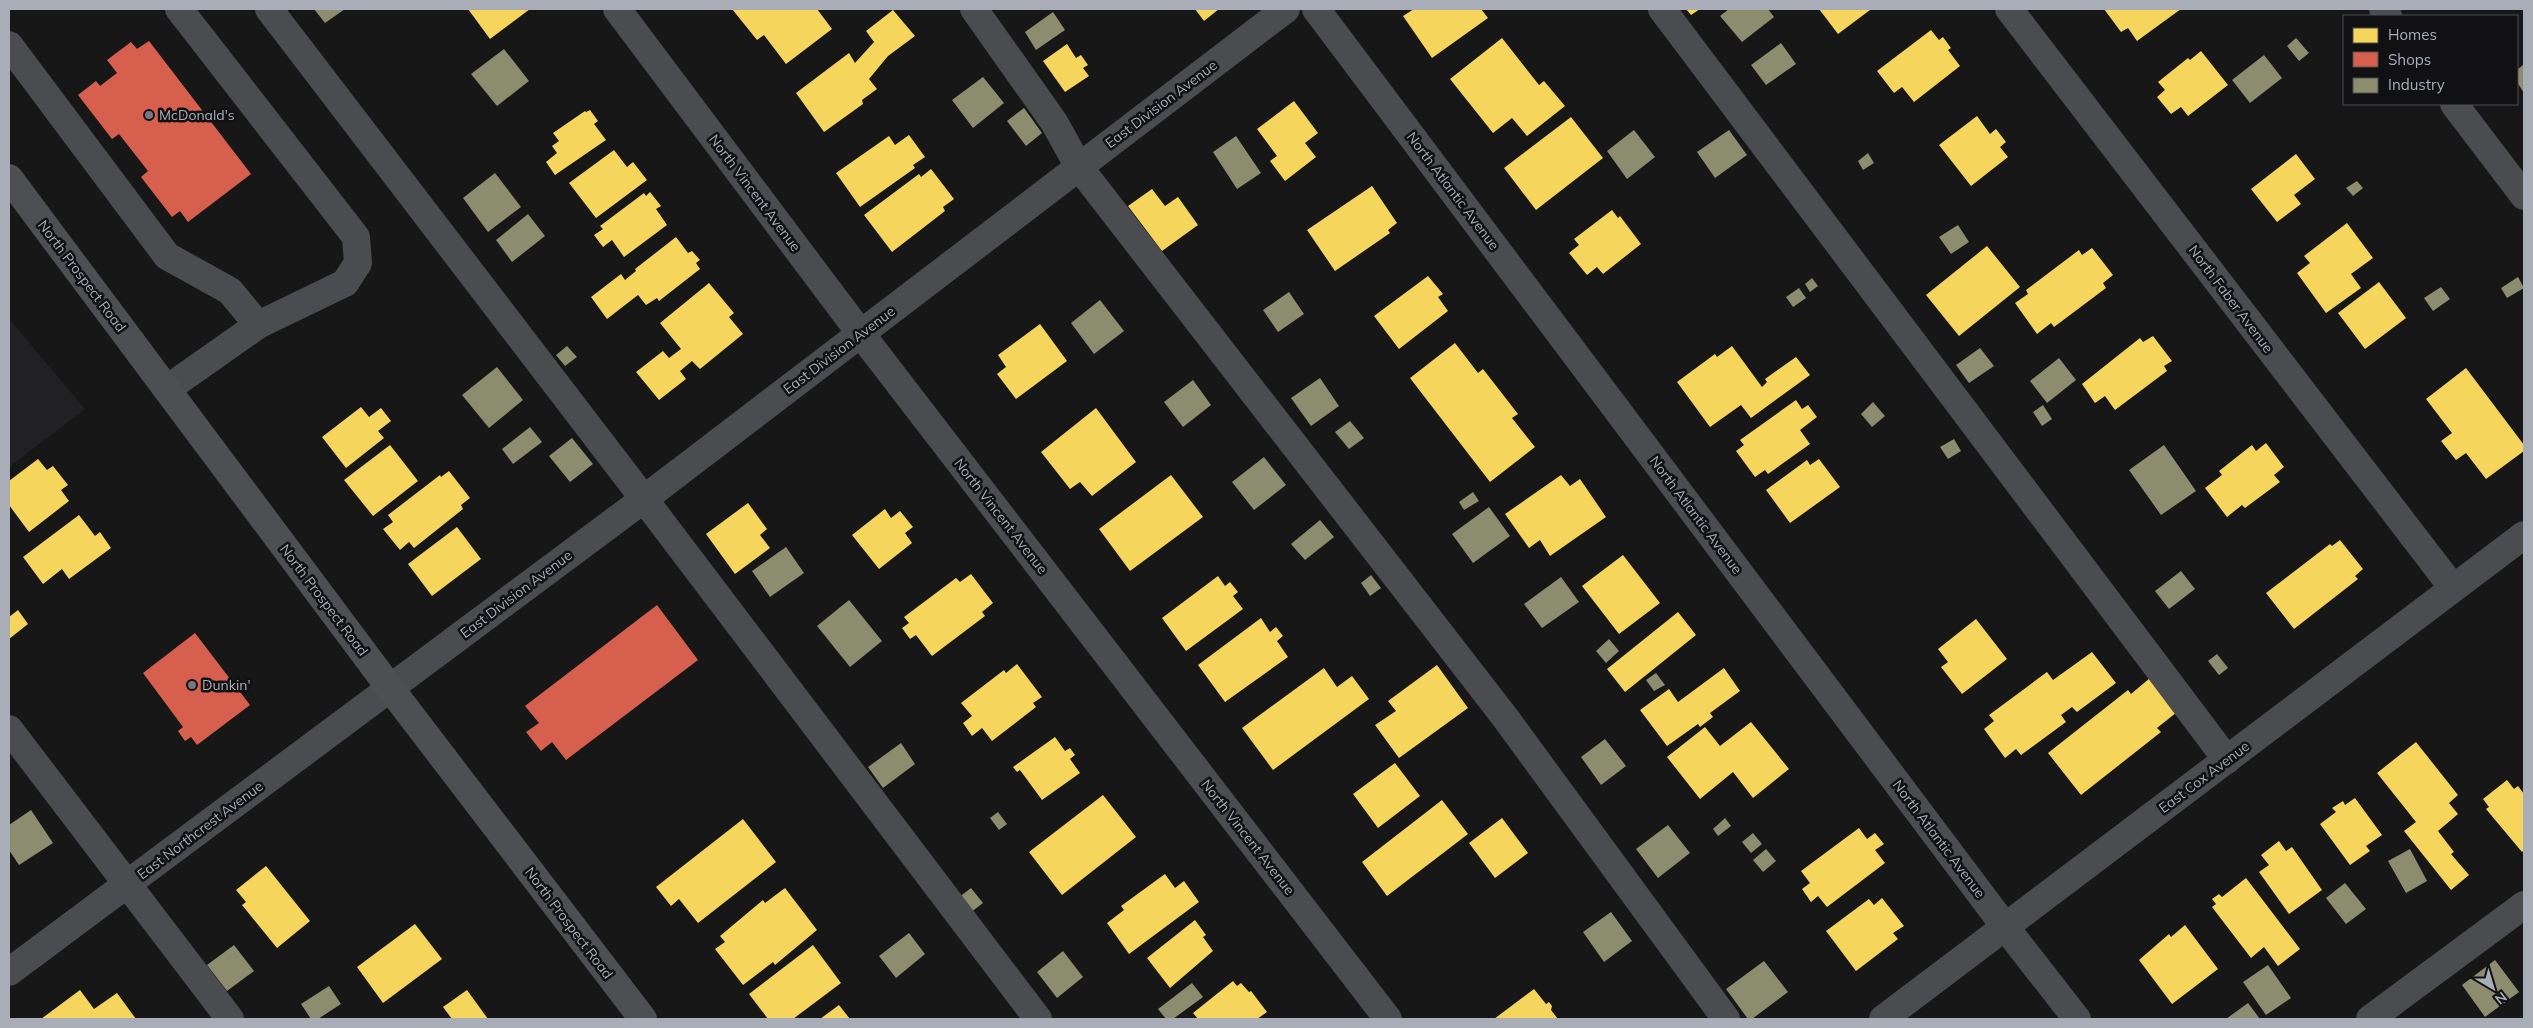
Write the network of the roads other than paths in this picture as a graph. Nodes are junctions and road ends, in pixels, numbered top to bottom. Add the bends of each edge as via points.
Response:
1 (180, 9) edge
2 (269, 9) edge
3 (618, 9) edge
4 (974, 9) edge
5 (1286, 9) edge
6 (1316, 9) edge
7 (1662, 9) edge
8 (2009, 9) edge
9 (9, 45) edge
10 (2455, 105) edge
11 (1079, 166) junction
12 (9, 178) edge
13 (2524, 196) edge
14 (258, 325) junction
15 (861, 334) junction
16 (167, 389) junction
17 (644, 499) junction
18 (2524, 535) edge
19 (2453, 588) junction
20 (390, 688) junction
21 (9, 729) edge
22 (2227, 760) junction
23 (127, 884) junction
24 (2524, 905) edge
25 (2006, 928) junction
26 (9, 972) edge
27 (230, 1019) edge
28 (643, 1019) edge
29 (1038, 1019) edge
30 (1388, 1019) edge
31 (1726, 1019) edge
32 (1883, 1019) edge
33 (2077, 1019) edge
34 (2370, 1019) edge

1 - 14 street via 356,236 358,263 345,283
2 - 17 street
3 - 15 street, North Vincent Avenue
4 - 11 street via 1054,122
5 - 11 street, East Division Avenue
6 - 25 street, North Atlantic Avenue
7 - 22 street
8 - 19 street, North Faber Avenue
9 - 14 street via 167,256 230,291
10 - 13 street
11 - 15 street, East Division Avenue
11 - 31 street via 1504,716
12 - 16 main road, North Prospect Road
14 - 16 street
15 - 17 street, East Division Avenue
15 - 30 street, North Vincent Avenue
16 - 20 main road, North Prospect Road
17 - 20 street, East Division Avenue
17 - 29 street
18 - 19 street, East Cox Avenue
19 - 22 street, East Cox Avenue
20 - 23 street, East Northcrest Avenue
20 - 28 main road, North Prospect Road
21 - 23 street
22 - 25 street, East Cox Avenue
23 - 26 street, East Northcrest Avenue
23 - 27 street
24 - 34 street
25 - 32 street, East Cox Avenue
25 - 33 street, North Atlantic Avenue

